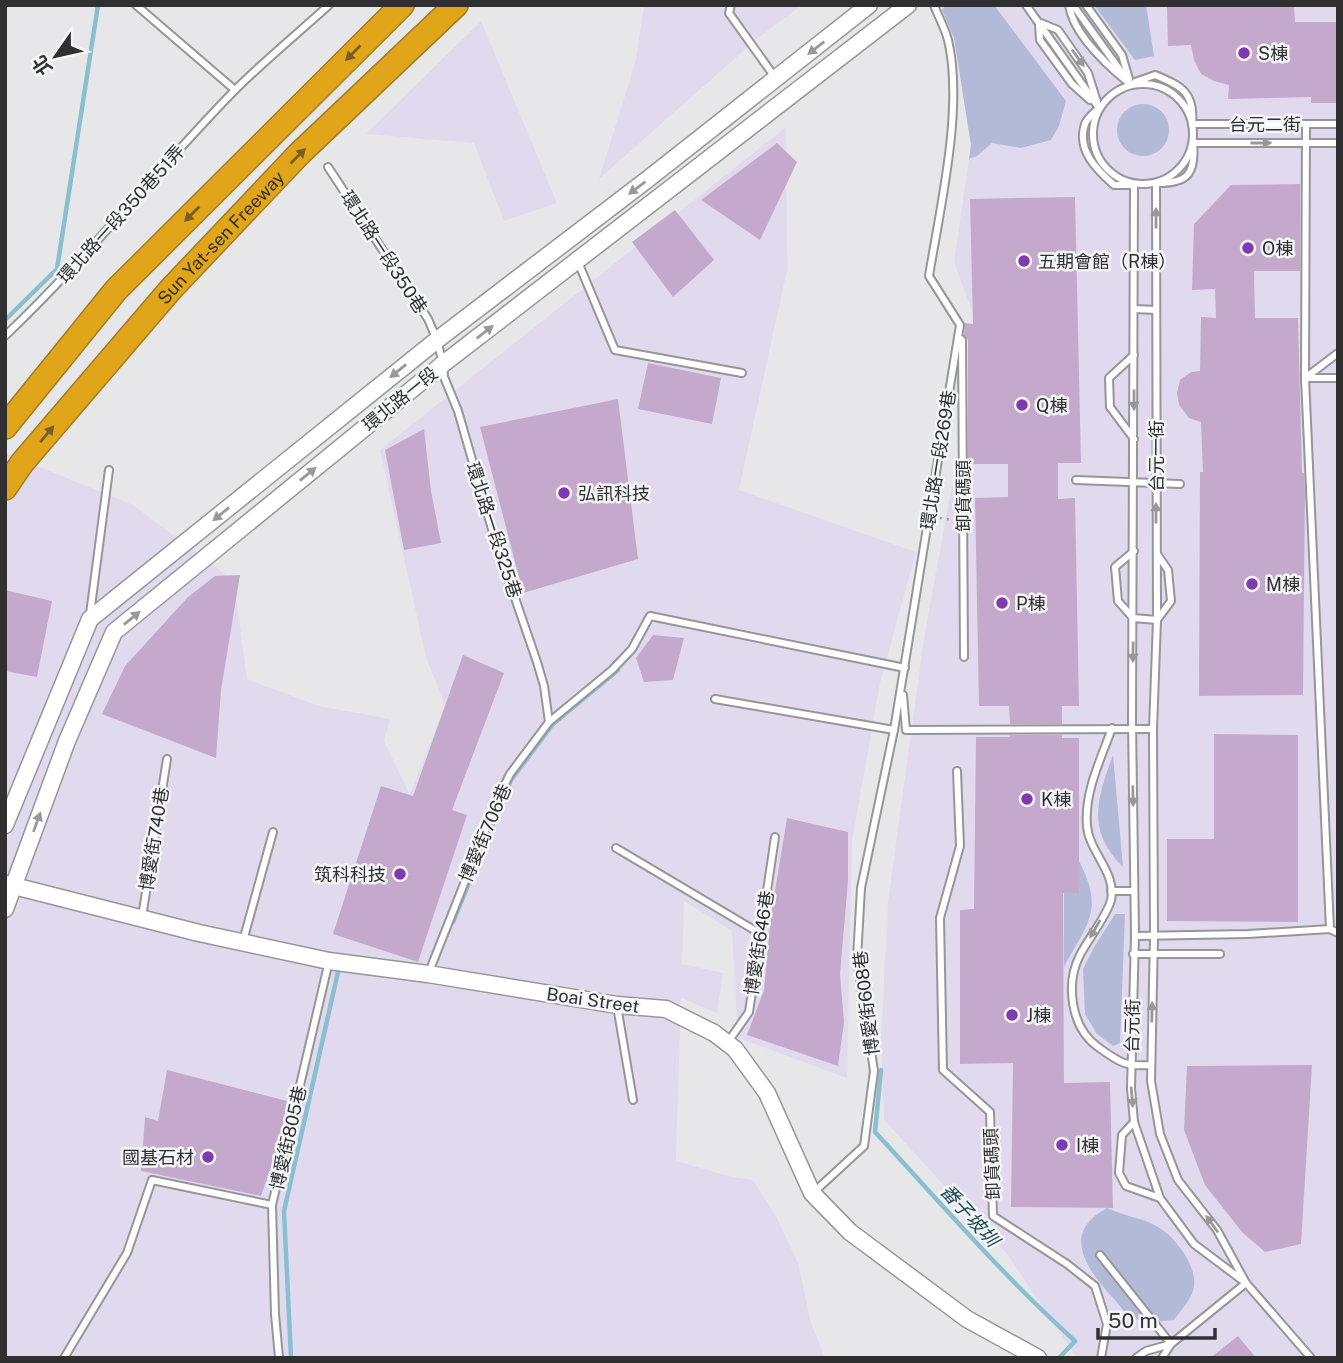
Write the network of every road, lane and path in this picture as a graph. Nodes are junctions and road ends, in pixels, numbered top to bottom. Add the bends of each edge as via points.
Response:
1 (136, 5) edge
2 (329, 5) edge
3 (401, 5) edge
4 (456, 5) edge
5 (731, 5) edge
6 (869, 5) edge
7 (908, 5) edge
8 (934, 5) edge
9 (1026, 5) edge
10 (1071, 5) edge
11 (1086, 5) edge
12 (1039, 22) junction
13 (776, 79) junction
14 (1130, 84) junction
15 (235, 90) junction
16 (1099, 108) junction
17 (1192, 124) junction
18 (1306, 124) junction
19 (1338, 124) edge
20 (1193, 143) junction
21 (1307, 143) junction
22 (1338, 143) edge
23 (328, 167) dead end
24 (1156, 183) junction
25 (1134, 184) junction
26 (578, 260) junction
27 (1134, 309) junction
28 (1156, 310) junction
29 (5, 336) edge
30 (958, 337) junction
31 (437, 340) junction
32 (1338, 353) edge
33 (1134, 355) junction
34 (443, 364) junction
35 (742, 373) dead end
36 (1305, 378) junction
37 (1338, 379) edge
38 (5, 427) edge
39 (1134, 439) junction
40 (109, 470) dead end
41 (1076, 480) dead end
42 (1134, 482) junction
43 (1157, 482) junction
44 (1180, 484) dead end
45 (5, 488) edge
46 (929, 517) junction
47 (963, 522) junction
48 (1134, 551) junction
49 (1156, 553) junction
50 (1133, 618) junction
51 (90, 619) junction
52 (1157, 620) junction
53 (964, 657) dead end
54 (905, 668) junction
55 (902, 686) junction
56 (715, 699) dead end
57 (549, 722) junction
58 (1132, 727) junction
59 (1112, 728) junction
60 (1153, 729) junction
61 (894, 730) junction
62 (167, 759) dead end
63 (957, 771) dead end
64 (5, 825) edge
65 (273, 832) dead end
66 (775, 837) dead end
67 (615, 848) dead end
68 (9, 885) edge
69 (1111, 891) junction
70 (1134, 891) junction
71 (5, 909) edge
72 (142, 919) junction
73 (1330, 929) junction
74 (761, 933) junction
75 (1338, 933) edge
76 (1135, 936) junction
77 (1154, 936) junction
78 (243, 943) junction
79 (1133, 954) junction
80 (1220, 954) dead end
81 (1153, 955) junction
82 (329, 961) junction
83 (428, 974) junction
84 (617, 1004) junction
85 (727, 1044) junction
86 (1151, 1065) junction
87 (1131, 1067) junction
88 (633, 1100) dead end
89 (1135, 1122) junction
90 (812, 1193) junction
91 (1160, 1198) junction
92 (272, 1205) junction
93 (1100, 1255) dead end
94 (1246, 1283) junction
95 (1171, 1344) junction
96 (64, 1358) edge
97 (279, 1358) edge
98 (1038, 1358) edge
99 (1101, 1358) edge
100 (1136, 1358) edge
101 (1162, 1358) edge
102 (1311, 1358) edge

1 - 15 lane
2 - 15 lane, 環北路一段350巷51弄
3 -> 38 highway, Sun Yat-sen Freeway via 116,290
45 -> 4 highway, Sun Yat-sen Freeway via 171,289 299,154
5 - 13 lane via 729,13
6 -> 13 street, 環北路一段
7 - 26 street, 環北路一段
8 - 30 lane, 環北路一段269巷 via 948,39 954,83 929,276 960,325
9 - 12 lane
10 - 14 lane
11 - 14 lane via 1122,55
12 - 16 lane
12 -> 16 lane via 1058,30 1088,72
13 -> 31 street, 環北路一段
14 - 16 lane
14 - 17 lane via 1169,90 1182,101
15 - 29 lane, 環北路一段350巷51弄
16 - 25 lane via 1093,127 1099,158 1110,171
17 - 18 lane, 台元二街
17 - 20 lane
18 - 19 lane, 台元二街
18 - 21 lane
20 -> 21 lane, 台元二街
20 - 24 lane via 1184,164
21 - 22 lane, 台元二街
21 - 36 lane
23 - 31 lane, 環北路一段350巷 via 428,319
24 - 25 lane
28 -> 24 lane, 台元一街
25 - 27 lane, 台元一街
34 -> 26 street, 環北路一段
26 - 35 lane via 615,349
27 - 28 lane
27 - 33 lane, 台元一街
28 - 43 lane, 台元一街
30 - 46 lane, 環北路一段269巷
30 - 47 lane, 卸貨碼頭 via 962,340
31 - 34 lane, 環北路一段325巷
31 -> 51 street, 環北路一段
32 - 36 lane
33 -> 39 lane, 台元一街
33 - 39 lane via 1109,377 1110,407
34 - 57 lane, 環北路一段325巷 via 534,652
68 -> 34 street, 環北路一段 via 114,632
36 - 37 lane
36 - 73 lane
39 - 42 lane, 台元一街
40 - 51 lane
41 - 42 lane
42 - 43 lane
42 - 48 lane, 台元一街
43 - 44 lane
49 -> 43 lane, 台元一街
46 - 47 path
46 - 54 lane, 環北路一段269巷
47 - 53 lane, 卸貨碼頭
48 - 50 lane, 台元一街
48 - 50 lane via 1115,567 1118,601
49 - 52 lane, 台元一街
49 - 52 lane via 1168,570 1171,601
50 - 52 lane
50 -> 58 lane, 台元一街
51 - 64 street, 環北路一段
52 - 60 lane, 台元一街
54 - 55 lane, 博愛街608巷
54 - 57 lane, 博愛街706巷 via 650,616 632,649 612,670
55 - 59 lane via 906,730
55 - 61 lane, 博愛街608巷
56 - 61 lane
57 - 83 lane, 博愛街706巷 via 498,798
58 - 59 lane
58 - 60 lane
58 -> 70 lane, 台元街
59 - 69 lane via 1089,795 1087,827 1111,878
60 - 77 lane, 台元街
61 - 90 lane, 博愛街608巷 via 860,888 858,958 874,1071 864,1146
62 - 72 lane, 博愛街740巷
63 - 99 lane, 卸貨碼頭 via 960,846 940,918 943,1070 990,1112 993,1216 1095,1286 1107,1324
65 - 78 lane
66 - 74 lane, 博愛街646巷
67 - 74 lane
68 - 71 street, 環北路一段
68 - 72 street, Boai Street
69 - 70 lane
69 -> 87 lane via 1111,901 1078,958 1072,988 1076,1021 1094,1044
70 - 76 lane, 台元街
72 - 78 street, Boai Street
73 - 75 lane
73 - 77 lane
74 - 85 lane, 博愛街646巷 via 749,1012
76 - 77 lane
76 - 79 lane, 台元街
77 - 81 lane, 台元街
78 - 82 street, Boai Street
79 - 81 lane
79 - 87 lane, 台元街
80 - 81 lane
86 -> 81 lane, 台元街
82 - 83 street, Boai Street
82 - 92 lane, 博愛街805巷
83 - 84 street, Boai Street
84 - 85 street, Boai Street via 666,1009
84 - 88 lane
85 - 90 street, Boai Street via 767,1093
86 - 87 lane
94 -> 86 lane, 台元街 via 1217,1230 1178,1180 1160,1135
87 -> 89 lane, 台元街
89 - 91 lane, 台元街
89 - 91 lane via 1122,1135 1119,1173 1126,1186
90 - 98 street, Boai Street via 850,1232 967,1320
91 - 94 lane, 台元街 via 1194,1244
92 - 96 lane, 博愛街805巷 via 152,1180 127,1253
92 - 97 lane
93 - 95 lane
94 - 95 lane
94 - 102 lane, 台元街
95 - 100 lane
95 - 101 lane

